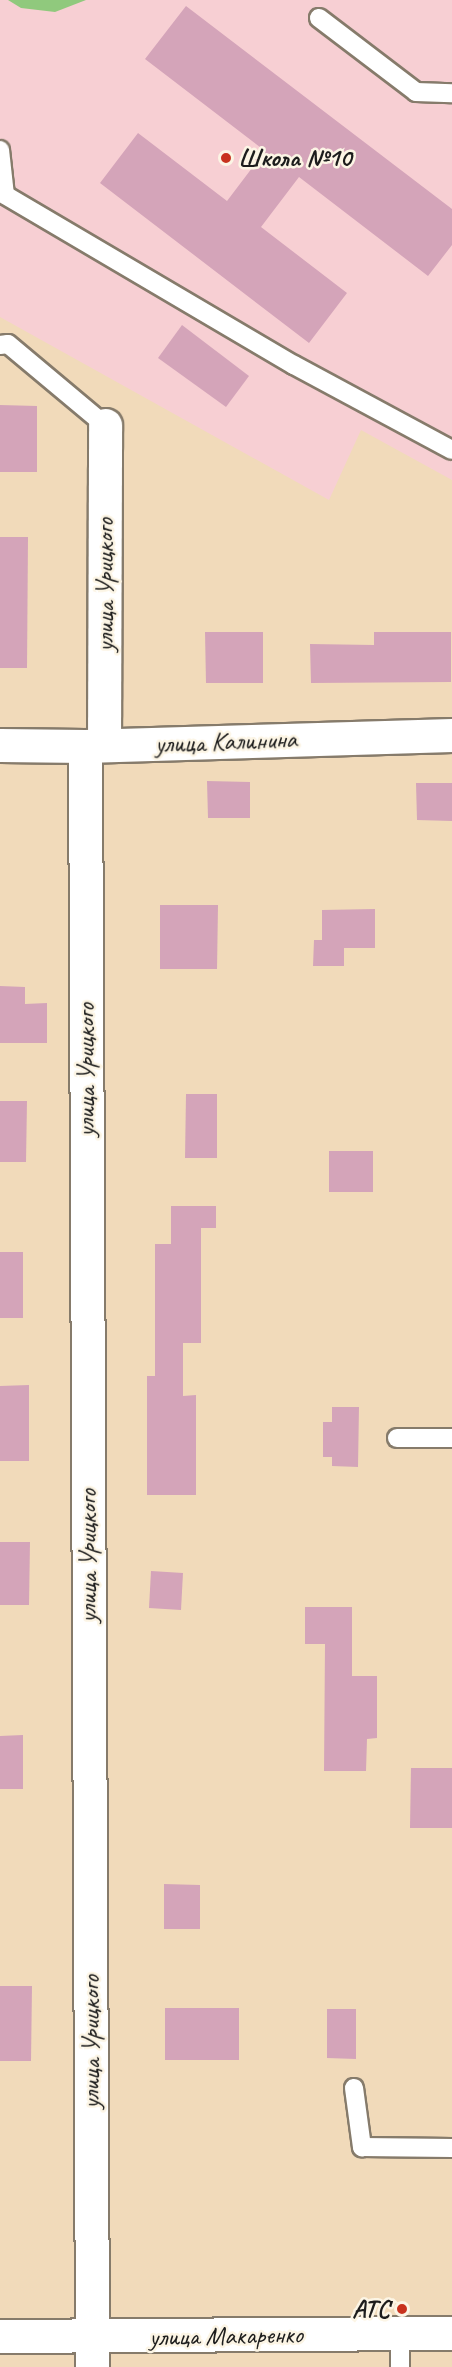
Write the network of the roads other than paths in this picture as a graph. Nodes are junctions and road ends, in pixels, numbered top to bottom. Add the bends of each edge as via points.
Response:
1 (319, 18) dead end
2 (452, 93) edge
3 (0, 150) edge
4 (0, 345) edge
5 (105, 425) joint
6 (452, 450) edge
7 (452, 735) edge
8 (0, 745) edge
9 (94, 746) junction
10 (397, 1438) dead end
11 (452, 1438) edge
12 (354, 2088) dead end
13 (452, 2148) edge
14 (452, 2333) edge
15 (400, 2334) junction
16 (0, 2337) edge
17 (92, 2352) edge
18 (400, 2367) edge

1 - 2 lane via 416,92
3 - 6 lane via 5,195 294,364
4 - 5 lane via 8,344
5 - 9 street, улица Урицкого
7 - 9 street, улица Калинина
8 - 9 street, улица Калинина
9 - 17 street, улица Урицкого
10 - 11 lane
12 - 13 lane via 362,2147
14 - 15 street, улица Макаренко
15 - 17 street, улица Макаренко
15 - 18 lane
16 - 17 street, улица Макаренко

